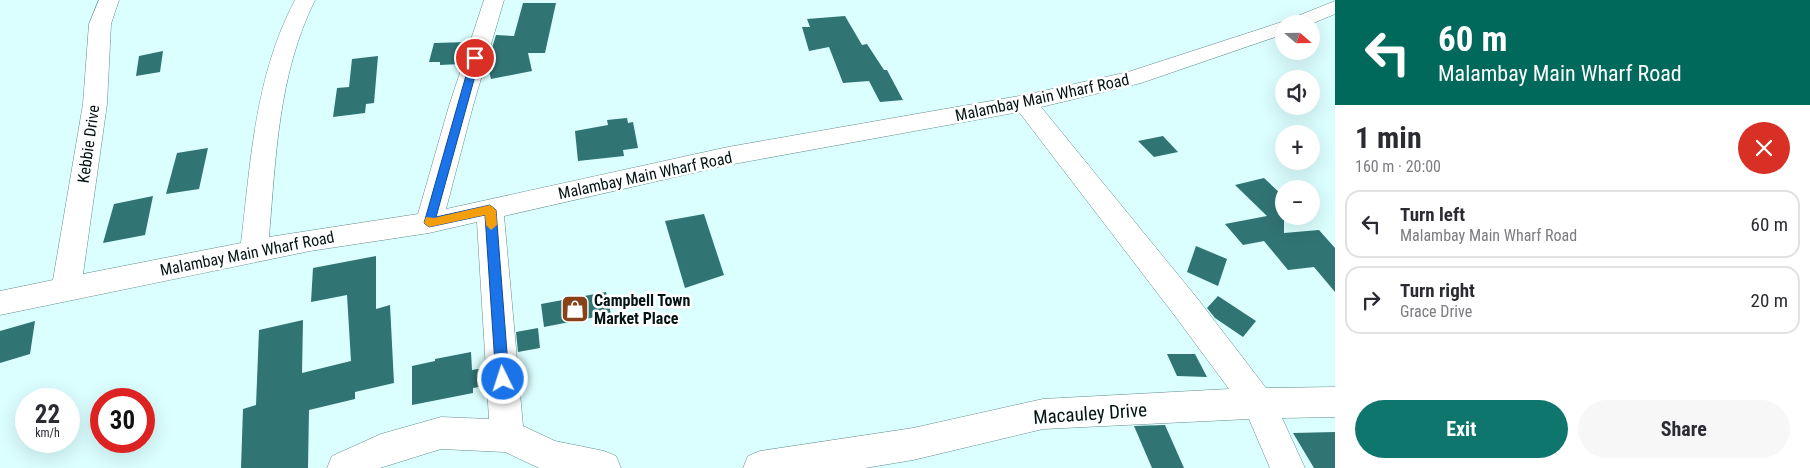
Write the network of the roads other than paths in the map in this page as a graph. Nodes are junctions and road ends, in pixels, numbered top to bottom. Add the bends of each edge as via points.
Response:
1 (109, 0) edge
2 (305, 0) edge
3 (494, 0) edge
4 (1335, 7) edge
5 (1315, 15) edge
6 (1275, 31) edge
7 (1025, 103) junction
8 (490, 210) junction
9 (429, 223) junction
10 (254, 252) junction
11 (66, 288) junction
12 (0, 303) edge
13 (1335, 402) edge
14 (1258, 403) junction
15 (507, 436) junction
16 (344, 468) edge
17 (604, 468) edge
18 (760, 468) edge
19 (1288, 468) edge

1 - 11 street, Kebbie Drive via 100,24 95,104
2 - 10 street via 279,57
3 - 9 street
4 - 5 street
6 - 7 street, Malambay Main Wharf Road via 1133,78
7 - 8 street, Malambay Main Wharf Road via 728,156
7 - 14 street
8 - 9 street, Malambay Main Wharf Road
8 - 15 street
9 - 10 street, Malambay Main Wharf Road via 310,240
10 - 11 street, Malambay Main Wharf Road
11 - 12 street, Malambay Main Wharf Road
13 - 14 street, Macauley Drive
14 - 18 street, Macauley Drive via 1043,414 912,444
14 - 19 street
15 - 16 street via 441,433 381,450
15 - 17 street via 553,457

